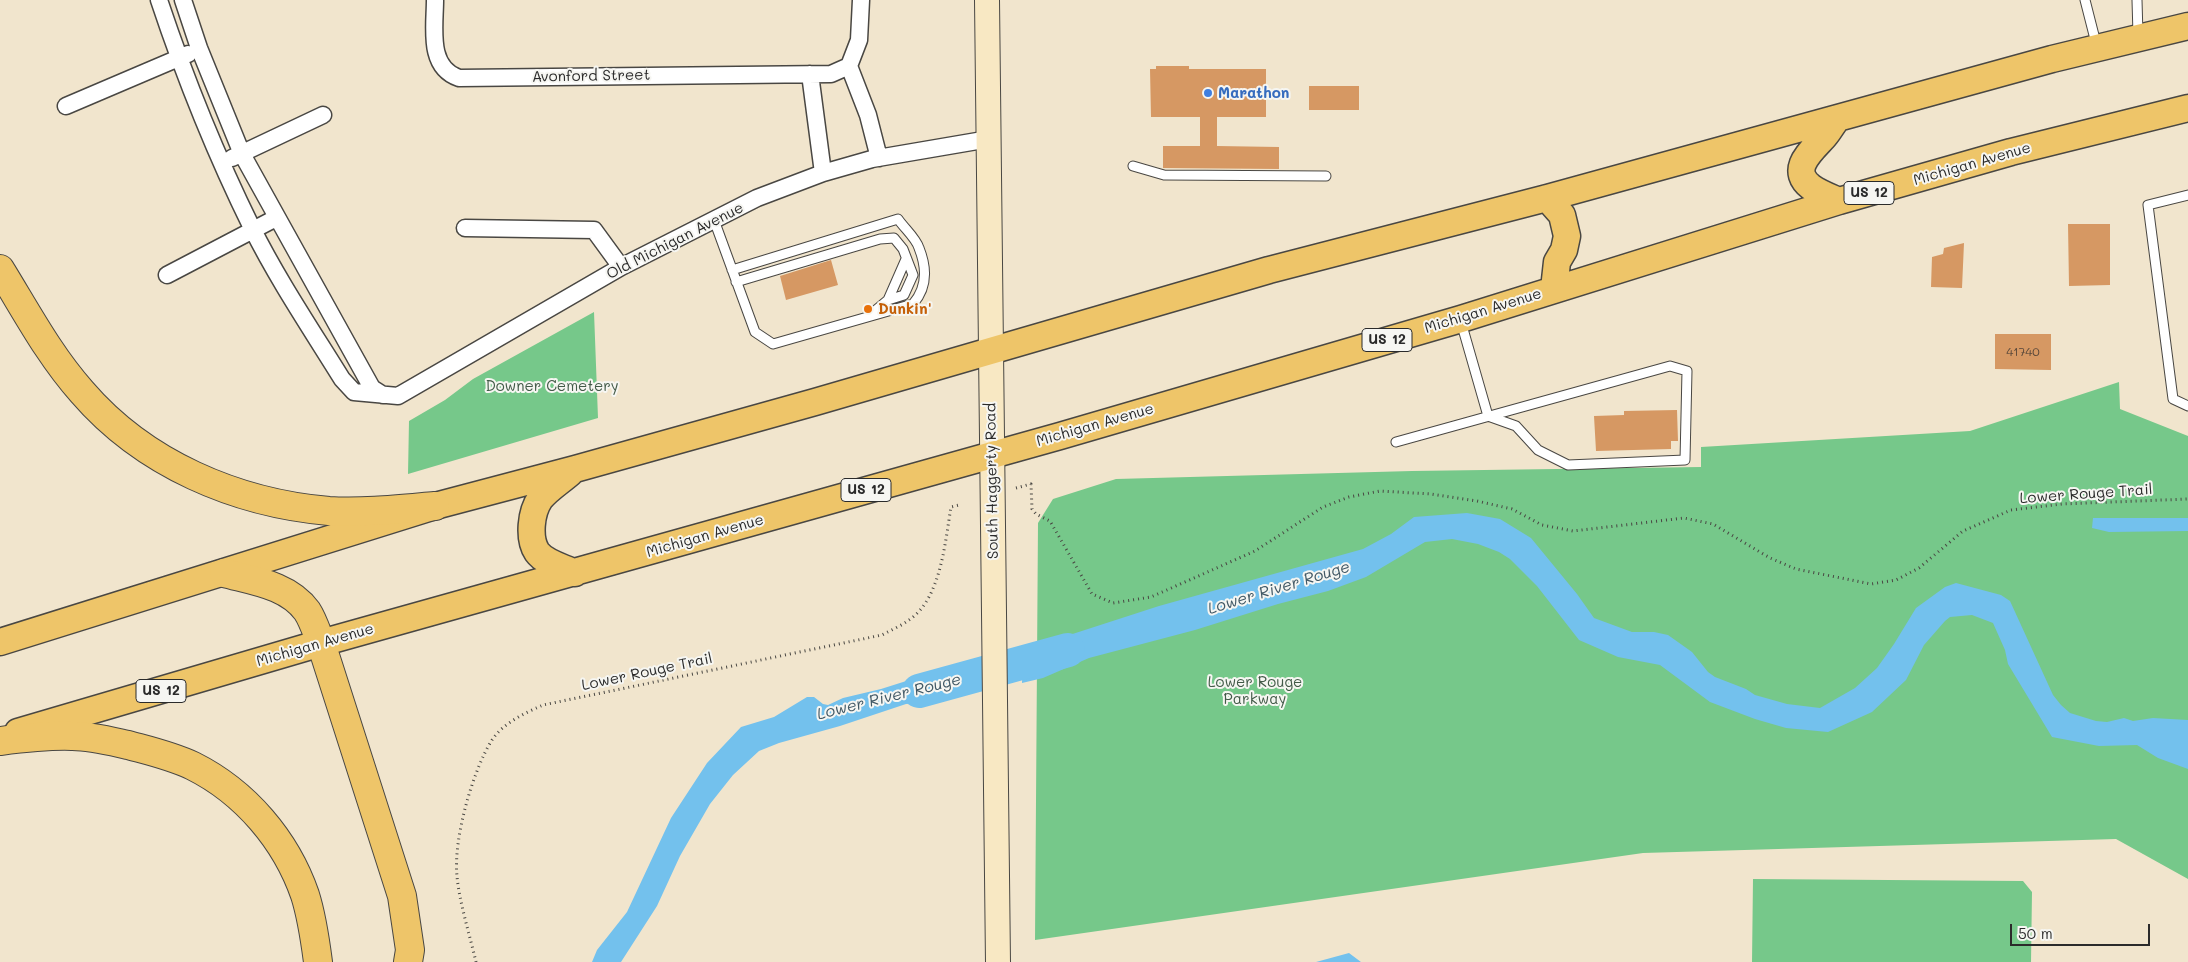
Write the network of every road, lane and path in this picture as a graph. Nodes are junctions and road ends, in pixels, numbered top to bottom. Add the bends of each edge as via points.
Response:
1 (159, 0) edge
2 (183, 0) edge
3 (861, 0) edge
4 (987, 0) edge
5 (2085, 0) edge
6 (2137, 0) edge
7 (435, 1) edge
8 (2188, 26) edge
9 (2138, 38) junction
10 (2097, 47) junction
11 (199, 48) junction
12 (179, 58) junction
13 (849, 66) junction
14 (810, 74) junction
15 (66, 106) dead end
16 (2188, 108) edge
17 (323, 115) dead end
18 (1837, 119) junction
19 (989, 139) junction
20 (242, 154) junction
21 (879, 158) junction
22 (223, 162) junction
23 (1133, 166) dead end
24 (823, 173) junction
25 (1326, 176) dead end
26 (2188, 195) edge
27 (1547, 198) junction
28 (1839, 202) junction
29 (276, 218) junction
30 (714, 220) junction
31 (252, 228) junction
32 (466, 228) dead end
33 (621, 267) junction
34 (0, 269) edge
35 (732, 270) junction
36 (167, 275) dead end
37 (736, 282) junction
38 (1554, 289) junction
39 (868, 317) junction
40 (1461, 319) junction
41 (991, 351) junction
42 (383, 395) junction
43 (2188, 406) edge
44 (1488, 416) junction
45 (1396, 442) dead end
46 (991, 456) junction
47 (575, 470) junction
48 (1016, 488) dead end
49 (2188, 499) edge
50 (959, 505) dead end
51 (435, 506) junction
52 (224, 573) junction
53 (575, 573) junction
54 (0, 642) edge
55 (321, 643) junction
56 (0, 739) edge
57 (318, 962) edge
58 (408, 962) edge
59 (476, 962) edge
60 (998, 962) edge

1 - 12 street, Old Michigan Avenue
2 - 11 street
3 - 13 street via 859,40
4 - 19 main road, South Haggerty Road
5 - 10 lane
6 - 9 lane
7 - 14 street, Avonford Street via 437,58 445,71 459,78
8 - 9 main road
9 - 10 main road
10 - 18 main road
11 - 12 street
11 - 20 street
12 - 15 street
12 - 22 street, Old Michigan Avenue
13 - 14 street, Avonford Street via 831,74
13 - 21 street via 868,115
14 - 24 street
16 - 28 main road, Michigan Avenue / US 12 via 2011,152
17 - 20 street
18 - 27 main road
18 - 28 main road via 1804,158 1802,169 1804,180 1812,188
19 - 21 street, Old Michigan Avenue
19 - 41 main road, South Haggerty Road
20 - 22 street
20 - 29 street
21 - 24 street, Old Michigan Avenue
22 - 31 street, Old Michigan Avenue
23 - 25 lane via 1164,175
24 - 30 street, Old Michigan Avenue via 757,198
26 - 43 lane via 2148,205 2173,399
27 - 38 main road via 1562,215 1567,236 1557,262
27 - 41 main road via 1270,270
28 - 38 main road, Michigan Avenue / US 12
29 - 31 street
29 - 42 street via 372,388
30 - 33 street, Old Michigan Avenue
30 - 35 lane
31 - 36 street
31 - 42 street, Old Michigan Avenue via 342,378 354,392
32 - 33 street via 594,230
33 - 42 street, Old Michigan Avenue via 398,396
34 - 51 highway via 60,366 83,394 150,452 189,474 277,504 321,510 382,511
35 - 37 lane
35 - 39 lane via 898,219 919,247 925,276 922,294 913,304
37 - 39 lane via 755,332 773,344
37 - 39 lane via 880,239 894,238 906,259 888,300
38 - 40 main road, Michigan Avenue / US 12
40 - 44 lane
40 - 46 main road, Michigan Avenue / US 12
41 - 46 main road, South Haggerty Road
41 - 47 main road
44 - 44 lane via 1670,366 1687,371 1686,460 1568,466 1538,450 1516,426
44 - 45 lane
46 - 53 main road, Michigan Avenue / US 12
46 - 60 main road, South Haggerty Road
47 - 51 main road
47 - 53 main road via 540,499 532,526 537,552
48 - 49 path, Lower Rouge Trail via 1031,484 1032,509 1050,521 1092,594 1113,603 1151,596 1255,551 1323,507 1349,497 1380,491 1477,501 1512,509 1542,524 1573,531 1684,518 1713,524 1770,558 1796,569 1871,584 1896,580 1919,568 1963,531 2011,510 2062,504
50 - 59 path, Lower Rouge Trail via 951,507 931,596 911,620 882,635 542,705 516,718 493,738 472,786 460,829 456,875
51 - 52 main road
52 - 54 main road
52 - 55 highway via 290,593 307,612
53 - 55 main road, Michigan Avenue / US 12
55 - 56 main road, Michigan Avenue / US 12
55 - 58 highway via 402,896 410,950
56 - 57 highway via 55,736 101,739 160,753 193,766 223,785 270,830 289,859 305,894

